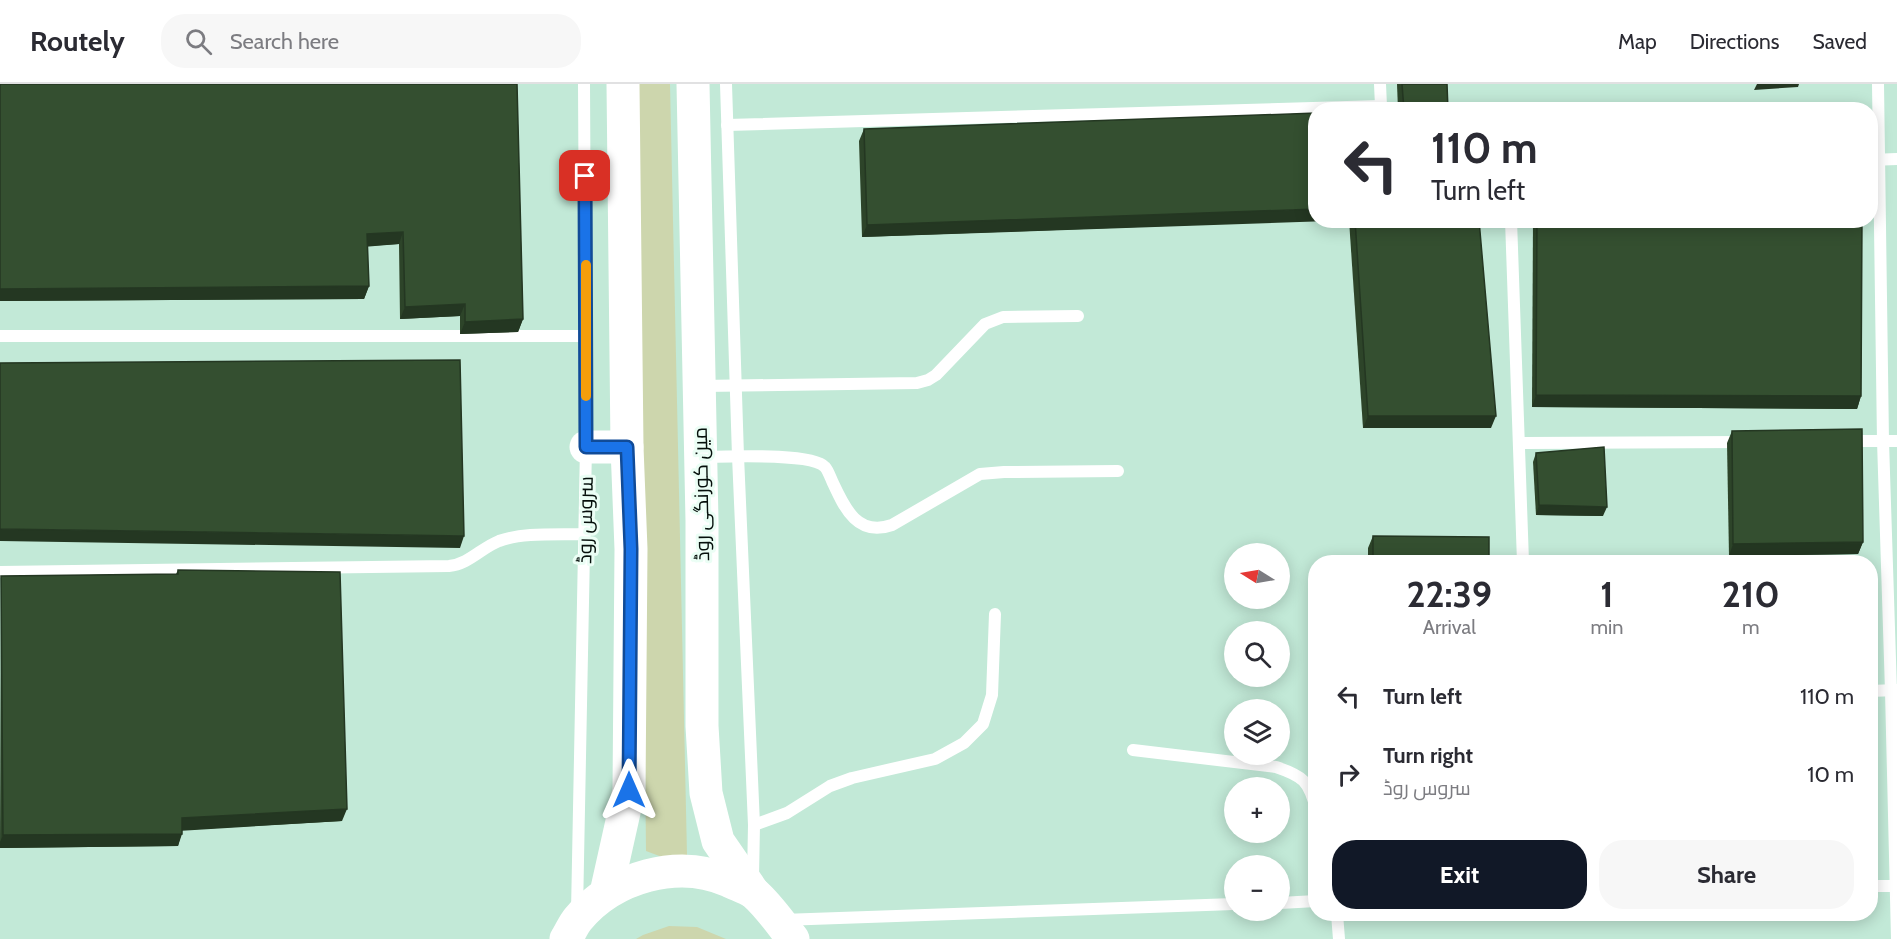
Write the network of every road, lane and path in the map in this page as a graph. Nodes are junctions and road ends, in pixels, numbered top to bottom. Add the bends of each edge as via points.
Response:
1 (584, 84) edge
2 (623, 84) edge
3 (693, 84) edge
4 (726, 84) edge
5 (1380, 84) edge
6 (1878, 84) edge
7 (1381, 102) edge
8 (1877, 102) edge
9 (1308, 110) edge
10 (727, 125) junction
11 (1897, 159) edge
12 (1878, 160) edge
13 (1511, 228) edge
14 (1877, 228) edge
15 (1078, 316) dead end
16 (0, 336) edge
17 (586, 336) junction
18 (736, 385) junction
19 (699, 386) junction
20 (1836, 441) edge
21 (1883, 441) junction
22 (1897, 441) edge
23 (1754, 442) edge
24 (1519, 443) junction
25 (586, 447) junction
26 (627, 447) junction
27 (738, 456) junction
28 (701, 457) junction
29 (1118, 471) dead end
30 (585, 534) junction
31 (1523, 555) edge
32 (0, 572) edge
33 (995, 614) dead end
34 (1878, 691) edge
35 (1894, 691) edge
36 (1133, 750) dead end
37 (1308, 787) edge
38 (753, 825) junction
39 (1878, 886) edge
40 (1896, 886) edge
41 (753, 892) junction
42 (606, 893) junction
43 (1308, 901) edge
44 (1290, 902) edge
45 (1224, 905) edge
46 (1338, 921) edge
47 (572, 929) edge
48 (785, 930) edge
49 (1339, 939) edge
50 (1897, 939) edge

1 - 17 lane, سروس روڈ
2 - 26 main road
3 - 19 main road, مین کورنگی روڈ
4 - 10 lane
5 - 7 lane
6 - 8 lane
9 - 10 lane
10 - 18 lane
11 - 12 lane
13 - 24 lane
14 - 21 lane
15 - 18 lane via 993,320 928,380
16 - 17 lane
17 - 25 lane, سروس روڈ
18 - 19 lane
18 - 27 lane
19 - 28 main road, مین کورنگی روڈ
20 - 21 lane
21 - 22 lane
21 - 35 lane
23 - 24 lane
24 - 31 lane
25 - 26 main road
25 - 30 lane, سروس روڈ
26 - 42 main road via 631,549 629,790
27 - 28 lane
27 - 29 lane via 802,458 825,466 851,517 871,528 882,529 980,474
27 - 38 lane
28 - 41 main road, مین کورنگی روڈ via 702,726 706,793 718,841
30 - 32 lane via 499,541 459,565 449,566
30 - 47 lane, سروس روڈ
33 - 38 lane via 992,695 983,724 964,743 935,759 831,786 787,813
34 - 35 lane
35 - 40 lane
36 - 37 lane via 1276,767 1296,774
38 - 41 lane
39 - 40 lane
40 - 50 lane
41 - 42 main road via 717,876 679,870 641,876
41 - 48 main road, مین کورنگی روڈ
42 - 47 main road
43 - 44 lane
45 - 48 lane
46 - 49 lane

